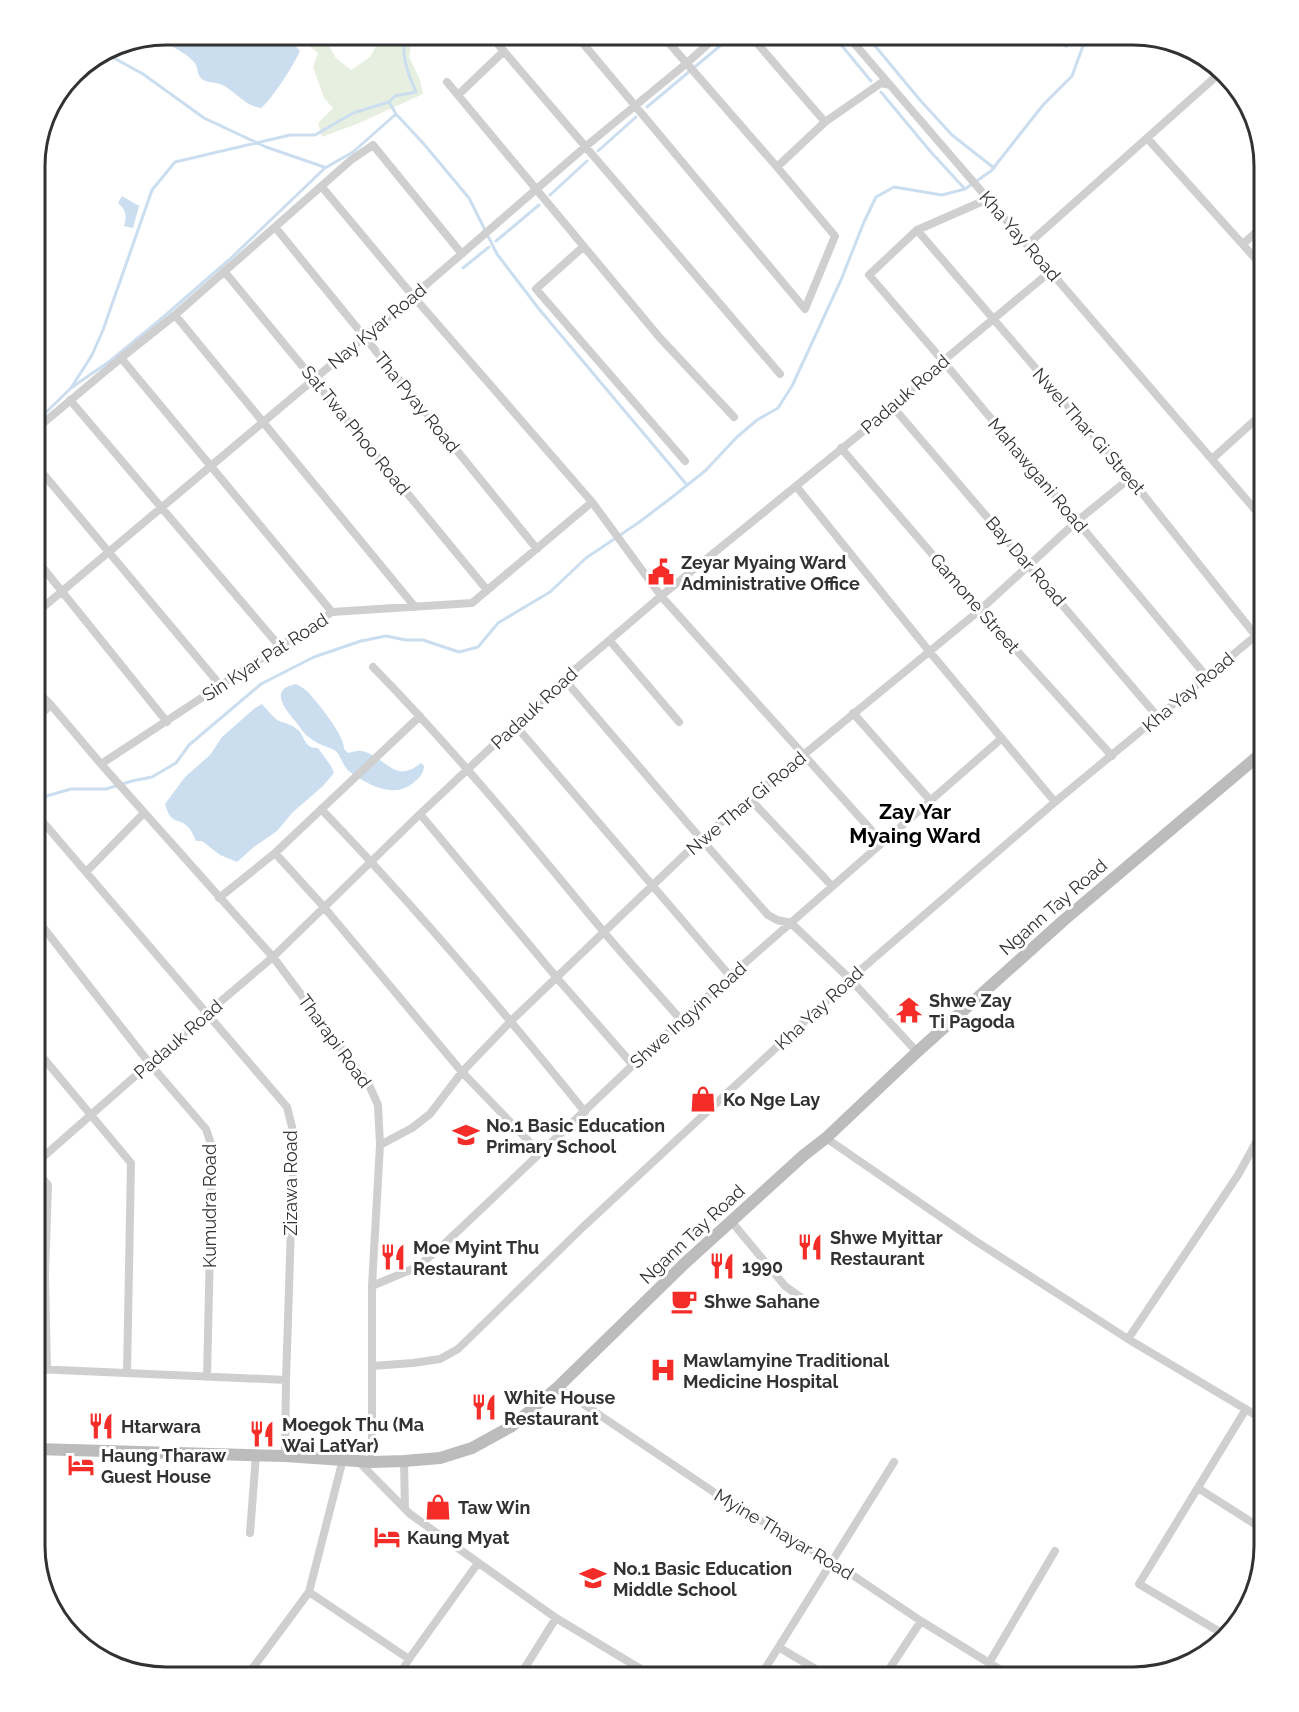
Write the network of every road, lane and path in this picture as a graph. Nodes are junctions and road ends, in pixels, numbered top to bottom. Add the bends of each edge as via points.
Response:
1 (499, 45) edge
2 (584, 45) edge
3 (671, 45) edge
4 (707, 45) edge
5 (759, 45) edge
6 (855, 45) edge
7 (504, 51) junction
8 (687, 63) junction
9 (1215, 77) edge
10 (447, 82) dead end
11 (891, 85) junction
12 (458, 95) junction
13 (636, 106) junction
14 (825, 122) junction
15 (1147, 138) junction
16 (585, 147) junction
17 (777, 167) junction
18 (322, 187) junction
19 (537, 190) junction
20 (985, 196) junction
21 (275, 227) junction
22 (916, 231) junction
23 (1254, 234) edge
24 (1243, 244) junction
25 (1027, 245) junction
26 (583, 247) junction
27 (462, 254) junction
28 (1254, 257) edge
29 (224, 271) junction
30 (1051, 271) junction
31 (413, 296) junction
32 (175, 315) junction
33 (993, 320) junction
34 (365, 336) junction
35 (121, 358) junction
36 (943, 361) junction
37 (780, 374) dead end
38 (314, 379) junction
39 (70, 400) junction
40 (893, 407) junction
41 (734, 417) dead end
42 (45, 421) edge
43 (1254, 421) edge
44 (263, 422) junction
45 (841, 448) junction
46 (1212, 459) junction
47 (685, 461) dead end
48 (210, 466) junction
49 (45, 476) edge
50 (1130, 478) junction
51 (796, 486) junction
52 (592, 502) junction
53 (161, 508) junction
54 (1254, 508) edge
55 (1077, 522) junction
56 (537, 549) junction
57 (108, 552) junction
58 (1030, 565) junction
59 (45, 570) edge
60 (487, 590) junction
61 (62, 591) junction
62 (661, 596) junction
63 (45, 605) edge
64 (415, 607) junction
65 (980, 610) junction
66 (332, 612) junction
67 (1254, 633) edge
68 (1254, 638) edge
69 (610, 641) junction
70 (280, 647) junction
71 (929, 651) junction
72 (373, 668) dead end
73 (1207, 677) junction
74 (564, 679) junction
75 (221, 686) junction
76 (45, 699) edge
77 (51, 705) junction
78 (45, 710) edge
79 (854, 713) junction
80 (420, 716) junction
81 (1158, 717) junction
82 (167, 722) junction
83 (679, 722) dead end
84 (515, 725) junction
85 (1002, 738) junction
86 (803, 755) junction
87 (1112, 756) junction
88 (1254, 759) edge
89 (101, 765) junction
90 (467, 770) junction
91 (750, 799) junction
92 (930, 801) junction
93 (1055, 802) junction
94 (321, 809) junction
95 (144, 813) junction
96 (420, 814) junction
97 (45, 824) edge
98 (701, 839) junction
99 (882, 842) junction
100 (275, 853) junction
101 (372, 862) junction
102 (86, 872) junction
103 (652, 886) junction
104 (832, 886) junction
105 (219, 898) junction
106 (323, 906) junction
107 (790, 923) junction
108 (45, 930) edge
109 (605, 933) junction
110 (273, 957) junction
111 (730, 976) junction
112 (557, 978) junction
113 (850, 979) junction
114 (207, 1012) junction
115 (681, 1020) junction
116 (511, 1021) junction
117 (917, 1052) junction
118 (45, 1060) edge
119 (150, 1064) junction
120 (633, 1065) junction
121 (462, 1072) junction
122 (585, 1112) junction
123 (90, 1115) junction
124 (826, 1138) junction
125 (380, 1145) junction
126 (1254, 1146) edge
127 (540, 1153) junction
128 (45, 1155) edge
129 (45, 1181) edge
130 (731, 1221) junction
131 (45, 1275) joint
132 (372, 1286) junction
133 (814, 1307) dead end
134 (1128, 1339) junction
135 (372, 1366) junction
136 (47, 1370) joint
137 (127, 1373) junction
138 (207, 1377) junction
139 (286, 1380) junction
140 (558, 1387) junction
141 (1246, 1409) junction
142 (1254, 1414) edge
143 (45, 1449) edge
144 (256, 1455) junction
145 (285, 1456) junction
146 (343, 1459) junction
147 (357, 1460) junction
148 (372, 1461) junction
149 (404, 1461) junction
150 (894, 1462) dead end
151 (1198, 1488) junction
152 (405, 1508) junction
153 (1254, 1524) edge
154 (250, 1533) dead end
155 (1055, 1551) dead end
156 (833, 1562) junction
157 (478, 1563) junction
158 (309, 1592) junction
159 (556, 1618) junction
160 (921, 1621) junction
161 (1219, 1631) edge
162 (780, 1648) junction
163 (409, 1659) junction
164 (989, 1663) junction
165 (253, 1667) edge
166 (404, 1667) edge
167 (525, 1667) edge
168 (635, 1667) edge
169 (767, 1667) edge
170 (813, 1667) edge
171 (891, 1667) edge
172 (995, 1667) edge

1 - 7 street
2 - 13 street
3 - 8 street
4 - 8 street, Nay Kyar Road
5 - 14 street
6 - 11 street, Kha Yay Road
7 - 12 street
7 - 16 street
8 - 13 street, Nay Kyar Road
8 - 17 street
9 - 15 street
10 - 12 street
11 - 14 street via 881,83
11 - 20 street, Kha Yay Road
12 - 19 street
13 - 16 street, Nay Kyar Road
13 - 17 street via 805,309 835,236
14 - 17 street
15 - 24 street
15 - 25 street
16 - 19 street, Nay Kyar Road
16 - 37 street
18 - 21 street
18 - 27 street via 373,145
18 - 31 street
19 - 26 street
19 - 27 street, Nay Kyar Road
20 - 22 street
20 - 25 street, Kha Yay Road
21 - 29 street
21 - 34 street, Tha Pyay Road
22 - 33 street, Nwel Thar Gi Street
22 - 36 street, Mahawgani Road via 868,274
23 - 24 street
24 - 28 street
25 - 30 street, Kha Yay Road
26 - 41 street
26 - 47 street via 536,289
27 - 31 street, Nay Kyar Road
29 - 32 street
29 - 38 street, Sat Twa Phoo Road
30 - 33 street, Padauk Road
30 - 46 street, Kha Yay Road
31 - 34 street, Nay Kyar Road
31 - 52 street
32 - 35 street
32 - 44 street
33 - 36 street, Padauk Road
33 - 50 street, Nwel Thar Gi Street
34 - 38 street, Nay Kyar Road
34 - 56 street, Tha Pyay Road
35 - 39 street
35 - 48 street
36 - 40 street, Padauk Road
36 - 55 street, Mahawgani Road
38 - 44 street, Nay Kyar Road
38 - 60 street, Sat Twa Phoo Road
39 - 42 street
39 - 53 street
40 - 45 street, Padauk Road
40 - 58 street, Bay Dar Road
43 - 46 street
44 - 48 street, Nay Kyar Road
44 - 64 street
45 - 51 street, Padauk Road
45 - 65 street, Gamone Street
46 - 54 street, Kha Yay Road
48 - 53 street, Nay Kyar Road
48 - 66 street
49 - 57 street
50 - 55 street, Nwe Thar Gi Road
50 - 67 street, Nwel Thar Gi Street
51 - 62 street, Padauk Road
51 - 71 street
52 - 56 street, Sin Kyar Pat Road
52 - 62 street
53 - 57 street, Nay Kyar Road
53 - 70 street
55 - 58 street, Nwe Thar Gi Road
55 - 73 street, Mahawgani Road
56 - 60 street, Sin Kyar Pat Road
57 - 61 street, Nay Kyar Road
57 - 75 street
58 - 65 street, Nwe Thar Gi Road
58 - 81 street, Bay Dar Road
59 - 61 street
60 - 64 street, Sin Kyar Pat Road via 472,603
61 - 63 street, Nay Kyar Road
61 - 82 street
62 - 69 street, Padauk Road
62 - 86 street
64 - 66 street, Sin Kyar Pat Road
65 - 71 street, Nwe Thar Gi Road
65 - 87 street, Gamone Street
66 - 70 street, Sin Kyar Pat Road
68 - 73 street, Kha Yay Road
69 - 74 street, Padauk Road
69 - 83 street
70 - 75 street, Sin Kyar Pat Road
71 - 79 street, Nwe Thar Gi Road
71 - 85 street
72 - 80 street
73 - 81 street, Kha Yay Road
74 - 84 street, Padauk Road
74 - 98 street
75 - 82 street, Sin Kyar Pat Road
76 - 77 street, Tharapi Road
77 - 78 street
77 - 89 street, Tharapi Road
79 - 86 street, Nwe Thar Gi Road
79 - 92 street
80 - 90 street
80 - 94 street
81 - 87 street, Kha Yay Road
82 - 89 street, Sin Kyar Pat Road
84 - 90 street, Padauk Road
84 - 103 street
85 - 92 street, Shwe Ingyin Road
85 - 93 street
86 - 91 street, Nwe Thar Gi Road
86 - 99 street
87 - 93 street, Kha Yay Road
88 - 117 main road, Ngann Tay Road via 1064,920
89 - 95 street, Tharapi Road
90 - 96 street, Padauk Road
90 - 109 street
91 - 98 street, Nwe Thar Gi Road
91 - 104 street
92 - 99 street, Shwe Ingyin Road
93 - 113 street, Kha Yay Road
94 - 100 street
94 - 101 street
95 - 102 street
95 - 105 street, Tharapi Road
96 - 101 street, Padauk Road
96 - 112 street
97 - 102 street, Zizawa Road
98 - 103 street, Nwe Thar Gi Road
98 - 107 street via 768,915
99 - 104 street, Shwe Ingyin Road
100 - 105 street
100 - 106 street
101 - 106 street, Padauk Road
101 - 116 street
102 - 114 street, Zizawa Road
103 - 109 street, Nwe Thar Gi Road
103 - 111 street
104 - 107 street, Shwe Ingyin Road
105 - 110 street, Tharapi Road
106 - 110 street, Padauk Road
106 - 121 street
107 - 111 street, Shwe Ingyin Road
107 - 113 street
108 - 119 street, Kumudra Road
109 - 112 street, Nwe Thar Gi Road
109 - 115 street
110 - 114 street, Padauk Road
110 - 125 street, Tharapi Road via 369,1085 378,1105
111 - 115 street, Shwe Ingyin Road
112 - 116 street, Nwe Thar Gi Road
112 - 120 street
113 - 117 street
113 - 135 street, Kha Yay Road via 458,1349 440,1359
114 - 119 street, Padauk Road
114 - 139 street, Zizawa Road via 287,1107 294,1135
115 - 120 street, Shwe Ingyin Road
116 - 121 street, Nwe Thar Gi Road
116 - 122 street
117 - 124 main road, Ngann Tay Road
118 - 123 street
119 - 123 street, Padauk Road
119 - 138 street, Kumudra Road via 206,1129 211,1144
120 - 122 street, Shwe Ingyin Road
121 - 125 street, Nwe Thar Gi Road via 429,1114
121 - 127 street
122 - 127 street, Shwe Ingyin Road
123 - 128 street, Padauk Road
123 - 137 street via 131,1163
124 - 130 main road, Ngann Tay Road
124 - 134 street
125 - 132 street, Tharapi Road
126 - 134 street
127 - 132 street, Shwe Ingyin Road via 417,1267
129 - 131 street
130 - 133 street via 785,1286
130 - 140 main road, Ngann Tay Road
131 - 136 street
132 - 135 street, Tharapi Road
134 - 141 street
135 - 148 street, Tharapi Road
136 - 137 street
137 - 138 street
138 - 139 street
139 - 145 street, Zizawa Road
140 - 149 main road, Ngann Tay Road via 512,1426 472,1448 440,1458
140 - 156 street, Myine Thayar Road via 724,1499
141 - 142 street
141 - 151 street
143 - 144 main road, Ngann Tay Road
144 - 145 main road, Ngann Tay Road
144 - 154 street
145 - 146 main road, Ngann Tay Road
146 - 147 main road, Ngann Tay Road
146 - 158 street
147 - 148 main road, Ngann Tay Road
147 - 152 street
148 - 149 main road, Ngann Tay Road
149 - 152 street
150 - 156 street
151 - 153 street
151 - 161 street via 1138,1584
152 - 157 street
155 - 164 street
156 - 160 street, Myine Thayar Road
156 - 162 street
157 - 159 street
157 - 163 street
158 - 163 street
158 - 165 street
159 - 167 street
159 - 168 street
160 - 164 street, Myine Thayar Road
160 - 171 street
162 - 169 street
162 - 170 street
163 - 166 street
164 - 172 street, Myine Thayar Road

